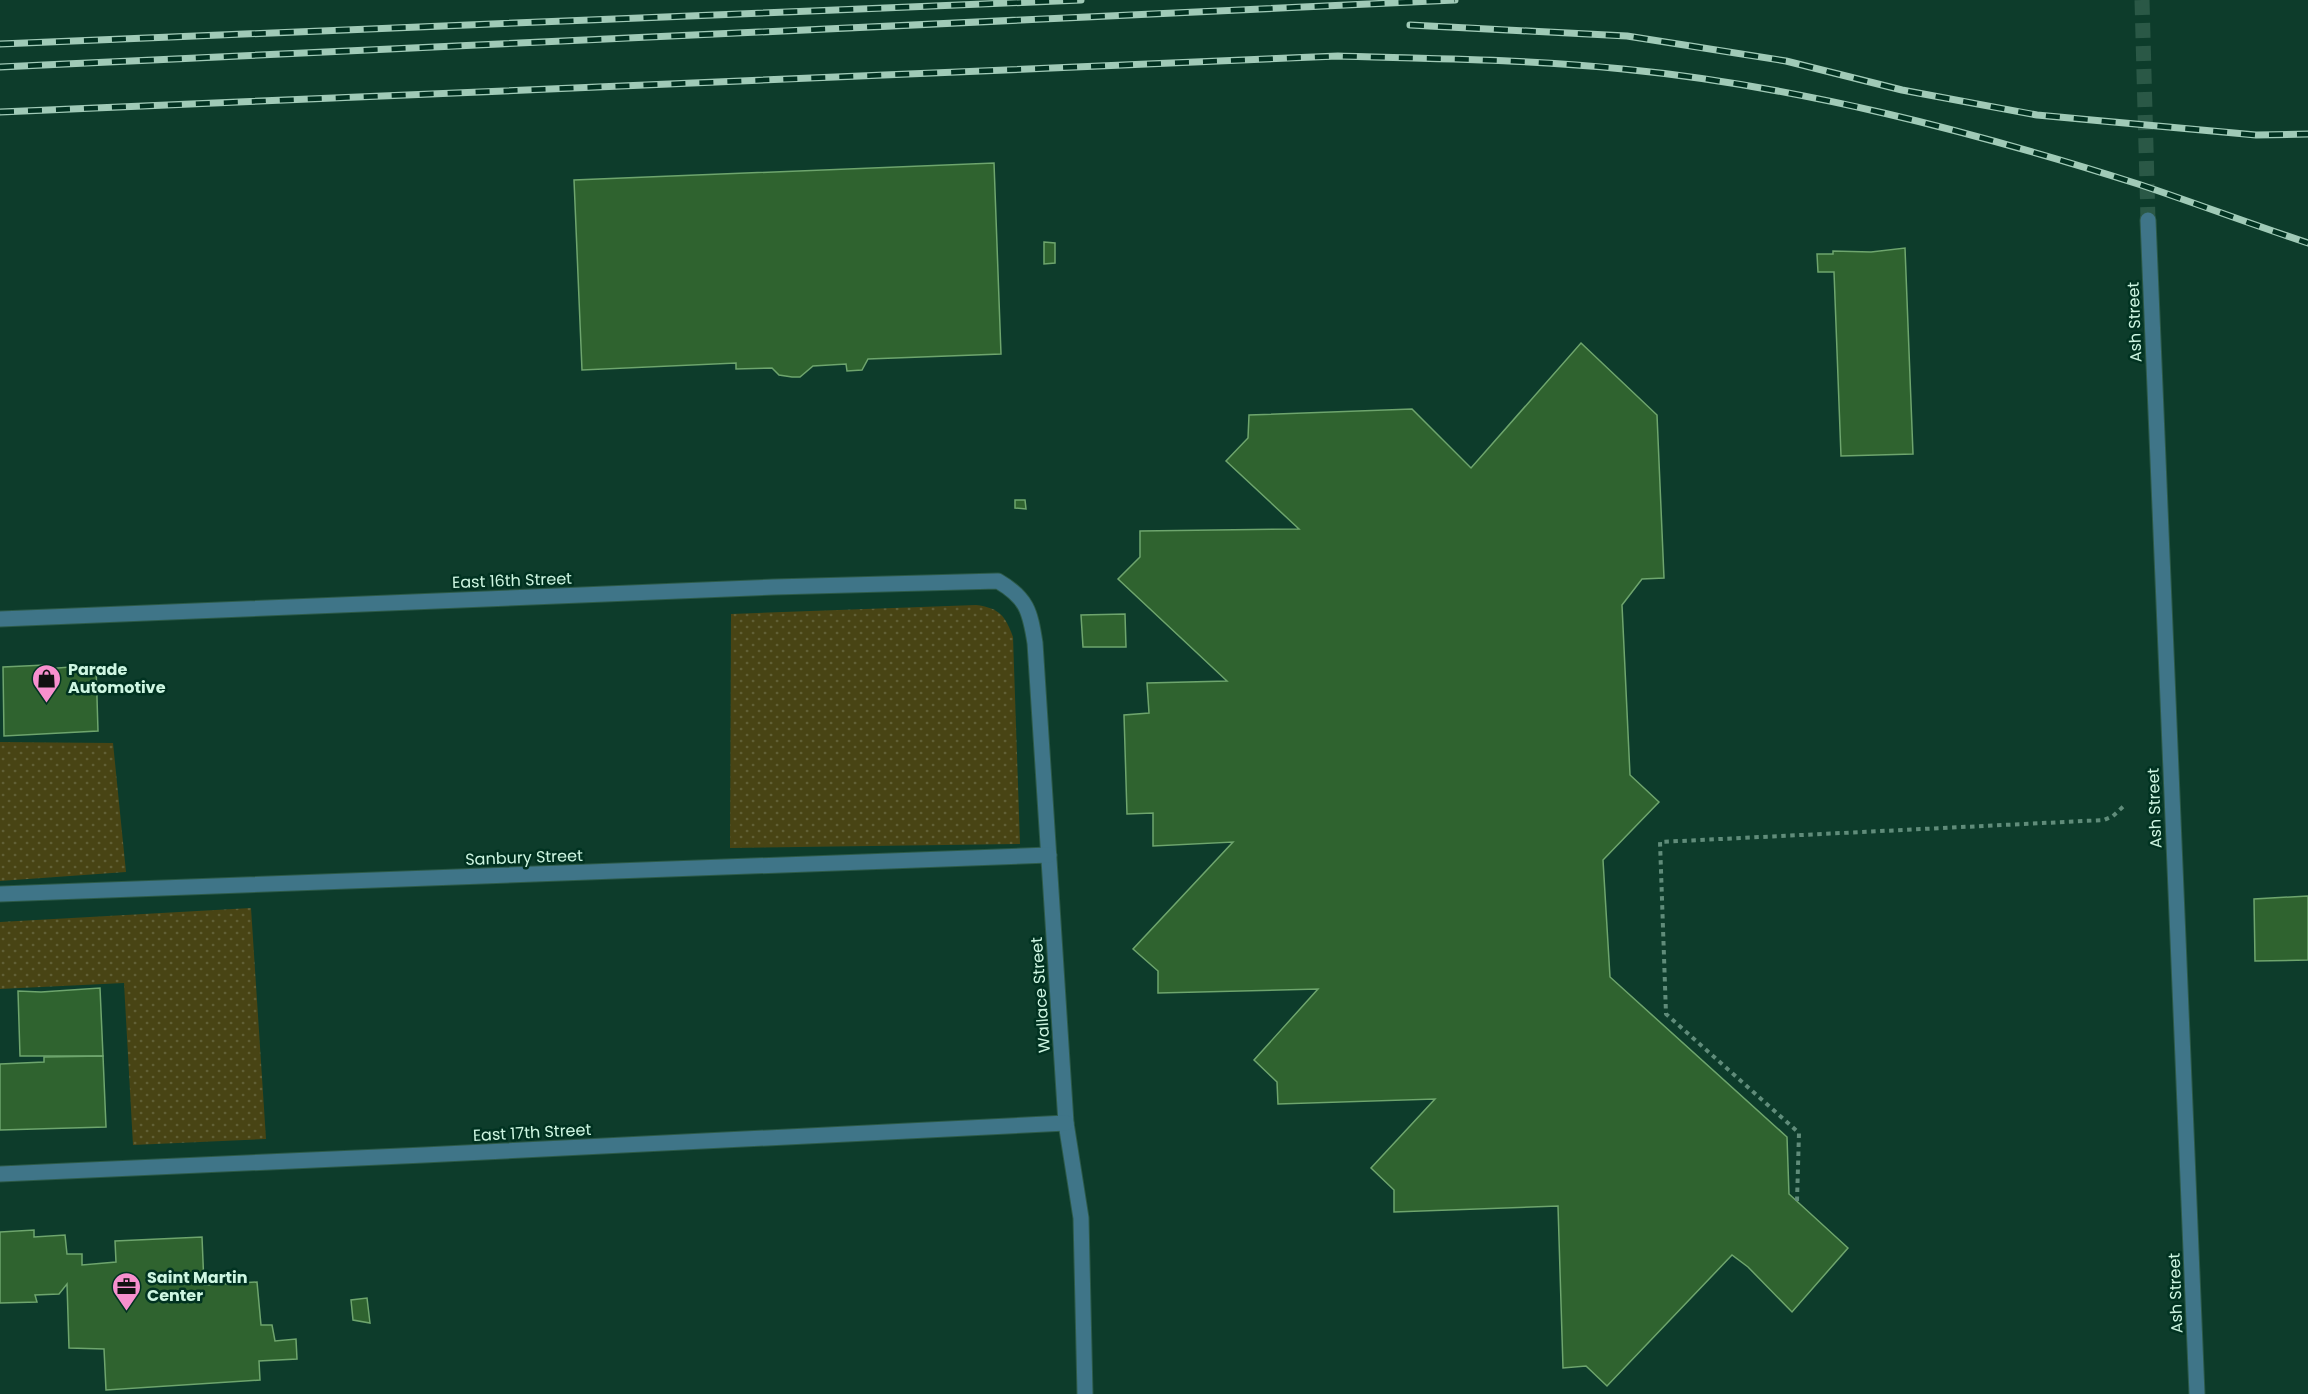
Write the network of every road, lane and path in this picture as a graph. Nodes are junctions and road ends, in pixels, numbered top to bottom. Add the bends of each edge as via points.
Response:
1 (2148, 220) tunnel mouth
2 (1021, 597) joint
3 (0, 619) edge
4 (2126, 804) dead end
5 (1048, 855) junction
6 (0, 894) edge
7 (1066, 1123) junction
8 (0, 1174) edge
9 (1797, 1201) dead end
10 (1084, 1394) edge
11 (2197, 1394) edge

1 - 11 street, Ash Street
2 - 3 street, East 16th Street via 998,581
2 - 5 street, Wallace Street via 1031,615 1035,643
4 - 9 path via 2104,820 1660,842 1666,1014 1799,1132
5 - 6 street, Sanbury Street
5 - 7 street, Wallace Street
7 - 8 street, East 17th Street
7 - 10 street, Wallace Street via 1081,1218

